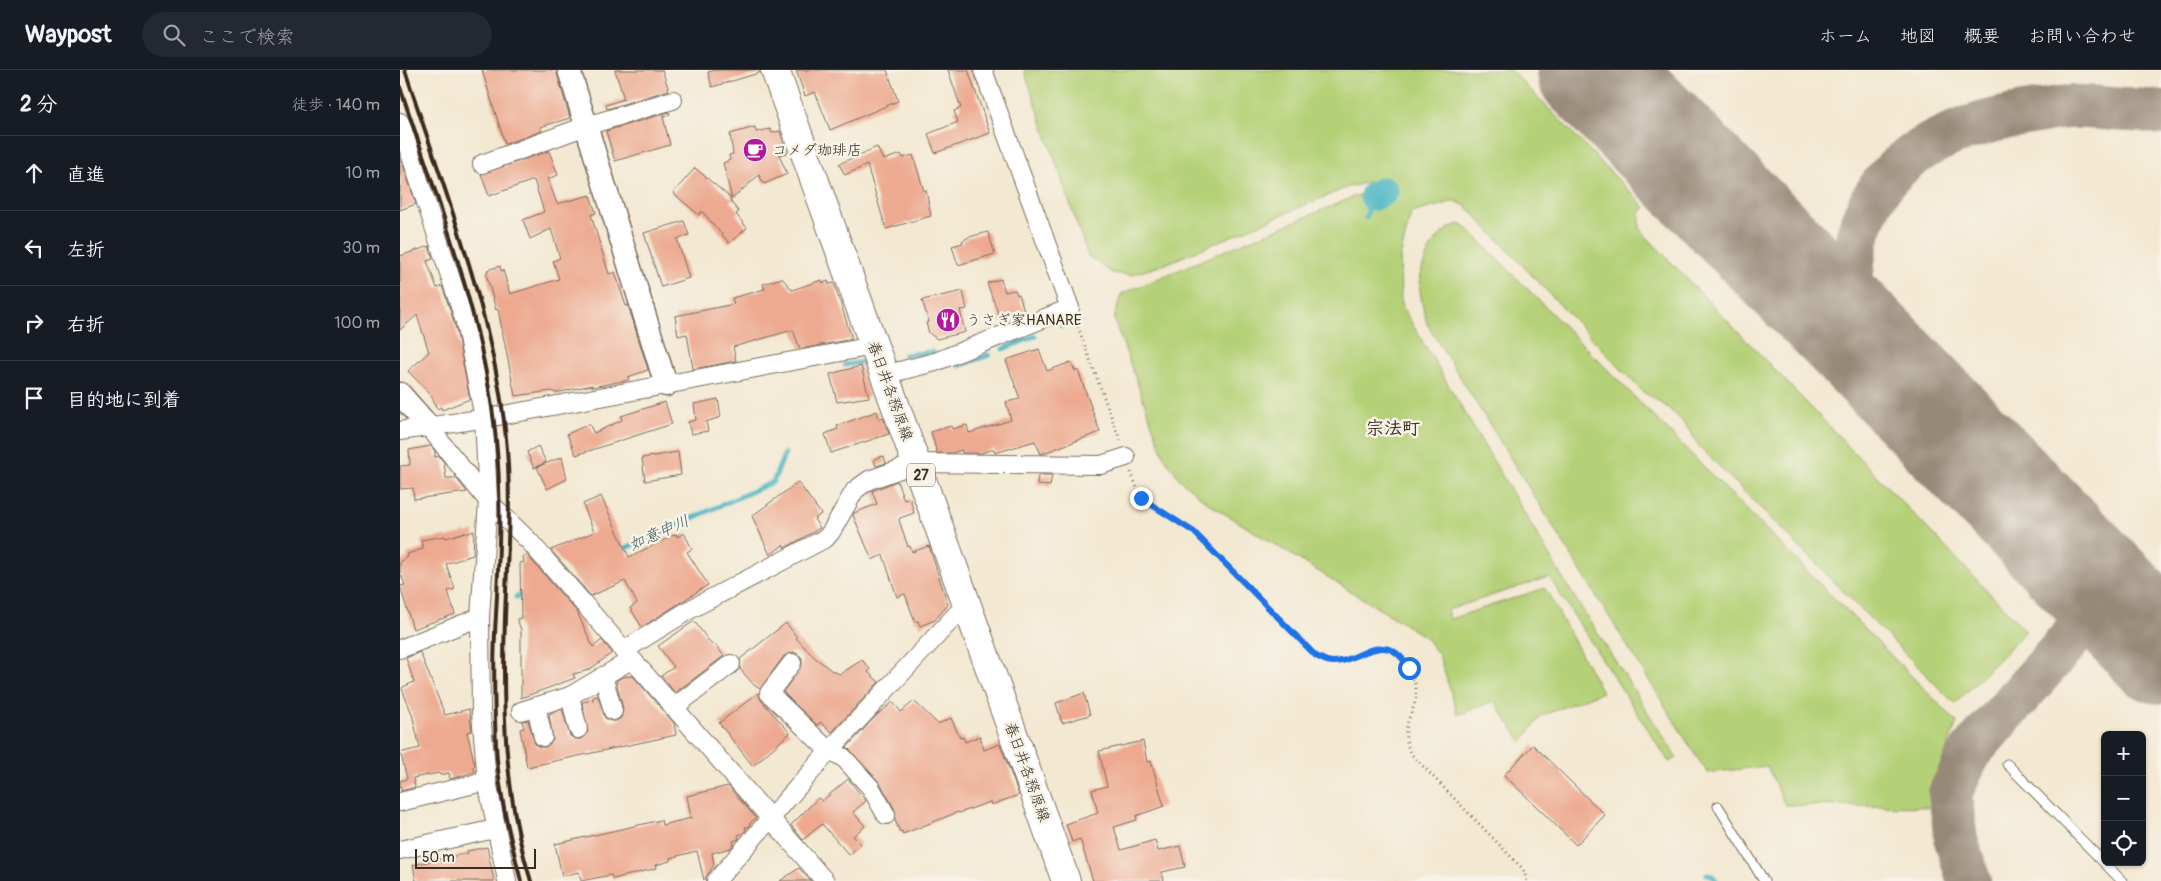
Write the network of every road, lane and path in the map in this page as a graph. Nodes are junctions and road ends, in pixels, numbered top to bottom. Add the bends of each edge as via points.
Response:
1 (569, 70) edge
2 (775, 70) edge
3 (983, 70) edge
4 (673, 100) dead end
5 (400, 122) edge
6 (586, 126) junction
7 (404, 145) edge
8 (482, 164) dead end
9 (1070, 308) junction
10 (873, 346) junction
11 (884, 375) junction
12 (666, 385) junction
13 (400, 394) edge
14 (484, 418) junction
15 (428, 426) junction
16 (400, 430) edge
17 (1126, 456) junction
18 (917, 463) junction
19 (488, 502) junction
20 (967, 603) junction
21 (480, 617) junction
22 (400, 649) edge
23 (627, 655) junction
24 (792, 663) dead end
25 (731, 664) dead end
26 (603, 676) junction
27 (570, 696) junction
28 (673, 708) junction
29 (613, 712) dead end
30 (578, 729) dead end
31 (543, 738) dead end
32 (829, 751) junction
33 (2007, 764) dead end
34 (487, 781) junction
35 (400, 802) edge
36 (1718, 806) dead end
37 (886, 816) dead end
38 (769, 818) junction
39 (495, 829) junction
40 (400, 850) edge
41 (506, 881) edge
42 (716, 881) edge
43 (825, 881) edge
44 (1066, 881) edge
45 (1527, 881) edge
46 (1764, 881) edge
47 (2122, 881) edge

1 - 6 street
2 - 10 main road, 春日井各務原線 / 27
3 - 9 street
4 - 6 street
5 - 7 street
6 - 8 street
6 - 12 street
7 - 14 street via 465,322
9 - 11 street via 935,362
9 - 17 path
10 - 11 main road, 春日井各務原線 / 27
10 - 12 street
11 - 18 main road, 春日井各務原線 / 27
12 - 14 street
13 - 15 street
14 - 15 street
14 - 19 street
15 - 16 street
15 - 19 street
17 - 18 street via 1101,465
17 - 45 path via 1141,498 1194,532 1316,656 1328,662 1338,662 1386,648 1404,660 1416,692 1405,728 1408,748 1523,868
18 - 20 main road, 春日井各務原線 / 27
18 - 23 street via 869,480 855,490 826,538 689,610
19 - 21 street
19 - 23 street via 530,542
20 - 32 street
20 - 44 main road, 春日井各務原線 / 27
21 - 22 street
21 - 34 street via 481,713
23 - 26 street
23 - 28 street
24 - 32 street via 769,693
25 - 28 street
26 - 27 street
26 - 29 street
27 - 30 street
27 - 31 street via 529,708
28 - 38 street
32 - 37 street via 843,757 872,788
32 - 38 street
33 - 47 lane
34 - 35 street
34 - 39 street
36 - 46 lane
38 - 42 street
38 - 43 street
39 - 40 street
39 - 41 street

